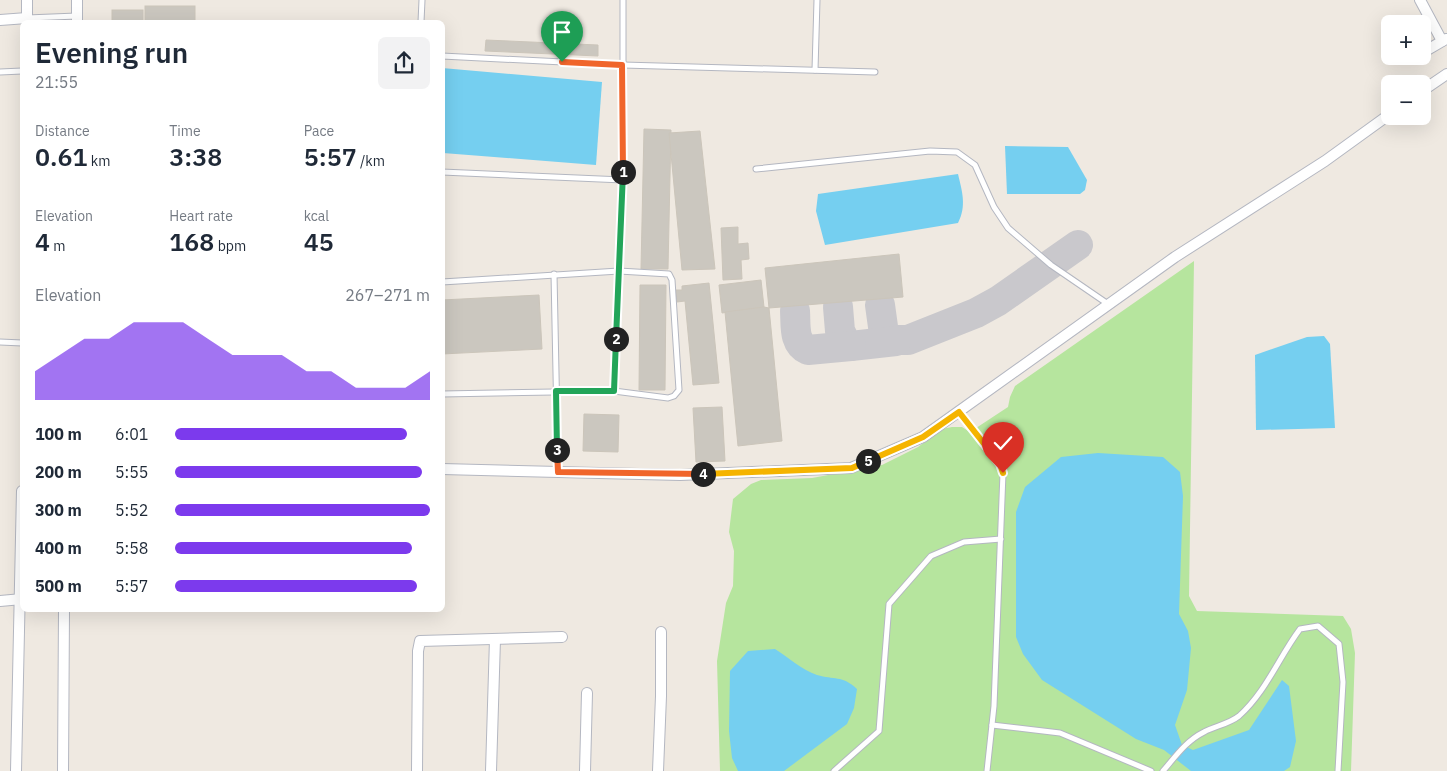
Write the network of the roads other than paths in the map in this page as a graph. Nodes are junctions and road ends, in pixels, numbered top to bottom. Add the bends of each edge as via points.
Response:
1 (27, 0) edge
2 (77, 0) edge
3 (422, 0) edge
4 (623, 0) edge
5 (817, 0) edge
6 (1420, 0) edge
7 (77, 19) edge
8 (0, 20) edge
9 (27, 20) edge
10 (421, 20) edge
11 (1445, 40) edge
12 (1431, 48) edge
13 (445, 56) edge
14 (622, 65) junction
15 (815, 70) junction
16 (20, 71) edge
17 (0, 72) edge
18 (875, 72) dead end
19 (1447, 74) edge
20 (1431, 85) edge
21 (1381, 121) edge
22 (756, 169) dead end
23 (445, 172) edge
24 (623, 180) junction
25 (619, 270) junction
26 (554, 274) junction
27 (445, 282) edge
28 (1108, 304) junction
29 (0, 342) edge
30 (20, 343) edge
31 (556, 391) junction
32 (614, 391) junction
33 (445, 394) edge
34 (959, 412) junction
35 (445, 469) edge
36 (558, 472) junction
37 (1001, 538) junction
38 (20, 599) edge
39 (0, 601) edge
40 (22, 612) edge
41 (64, 612) edge
42 (661, 632) dead end
43 (562, 637) dead end
44 (495, 639) junction
45 (587, 693) dead end
46 (992, 725) junction
47 (16, 771) edge
48 (63, 771) edge
49 (417, 771) edge
50 (491, 771) edge
51 (585, 771) edge
52 (658, 771) edge
53 (834, 771) edge
54 (987, 771) edge
55 (1151, 771) edge
56 (1163, 771) edge
57 (1338, 771) edge

1 - 9 street
2 - 7 street
3 - 10 lane
4 - 14 lane
5 - 15 lane
6 - 11 street
7 - 9 lane
8 - 9 street
11 - 12 street
13 - 14 lane
14 - 15 lane
14 - 24 lane
15 - 18 lane
16 - 17 lane
19 - 20 street
21 - 28 street
22 - 28 lane via 930,151 957,152 975,164 994,207 1008,228 1051,265
23 - 24 lane
24 - 25 lane
25 - 26 lane
25 - 32 lane
25 - 32 lane via 671,276 679,390 668,398
26 - 27 lane
26 - 31 lane
28 - 34 street
29 - 30 lane
31 - 32 lane
31 - 33 lane
31 - 36 lane
34 - 36 street via 923,437 852,468 680,475
34 - 37 lane via 1002,468
35 - 36 street
37 - 46 lane
37 - 53 lane via 964,542 931,556 889,604 879,731
38 - 39 street
40 - 47 street
41 - 48 street
42 - 52 street
43 - 44 street
44 - 49 street via 420,641 418,644
44 - 50 street
45 - 51 street
46 - 54 lane
46 - 55 lane via 1060,733
56 - 57 lane via 1186,743 1237,717 1258,696 1300,629 1318,626 1339,644 1344,682

